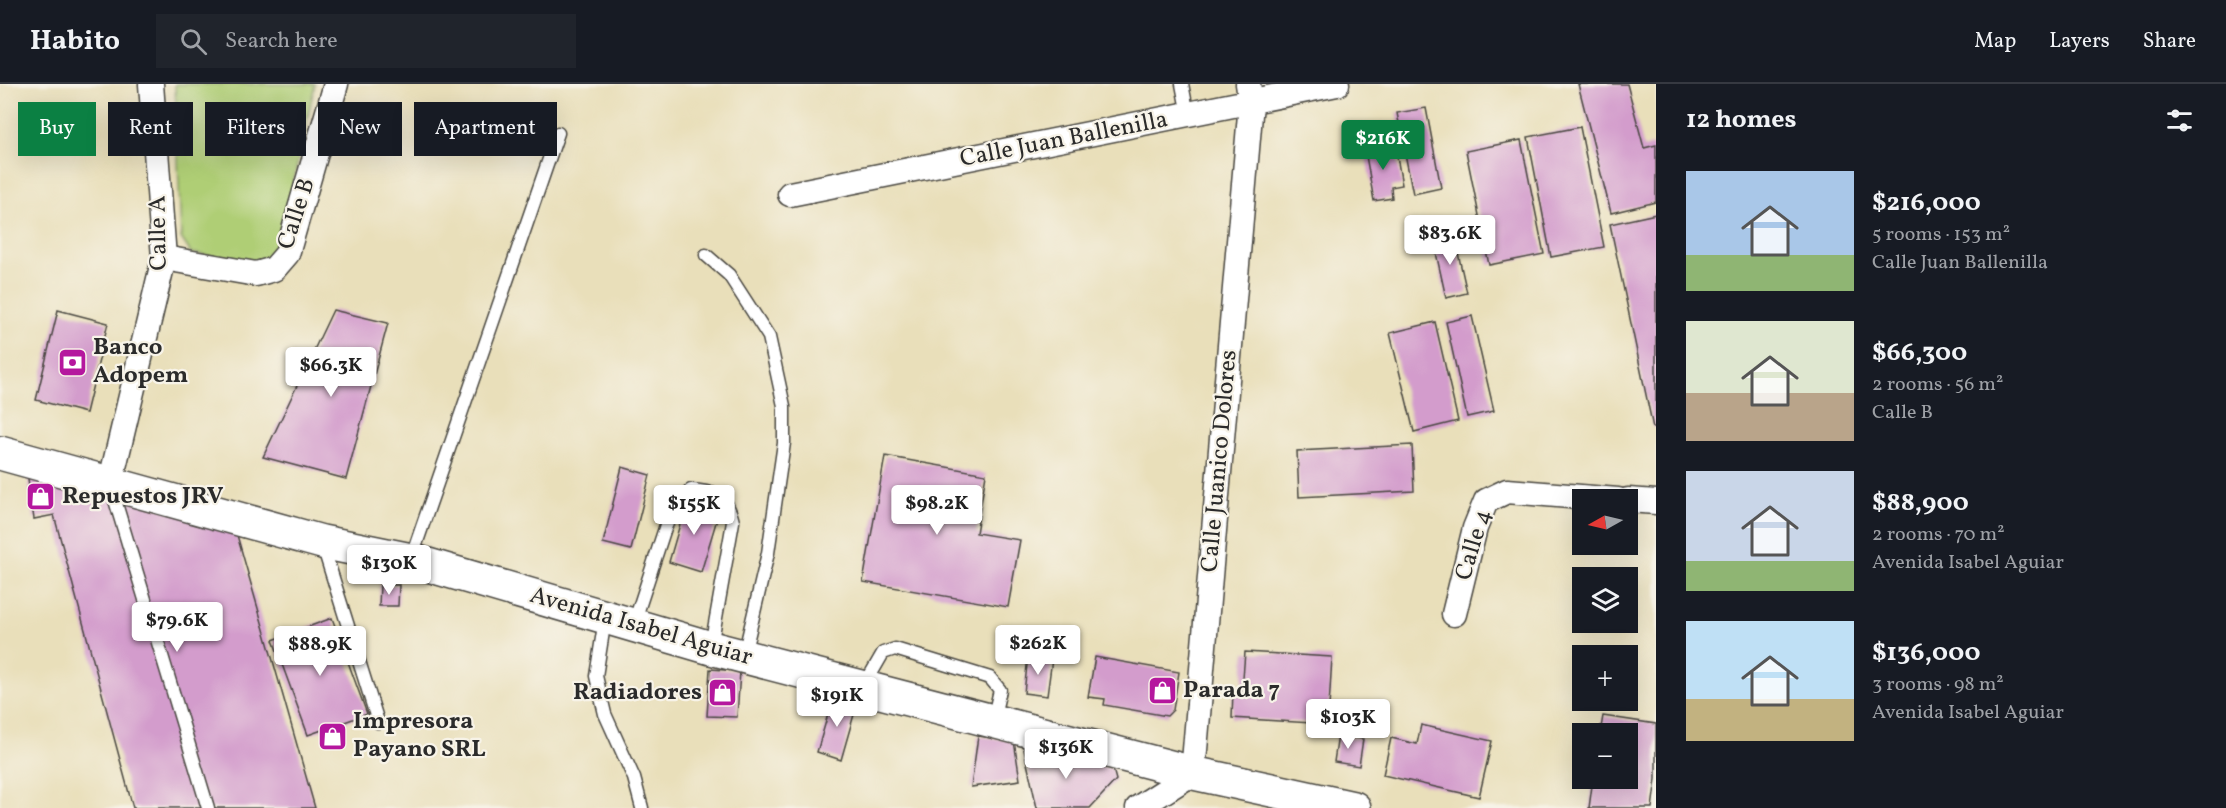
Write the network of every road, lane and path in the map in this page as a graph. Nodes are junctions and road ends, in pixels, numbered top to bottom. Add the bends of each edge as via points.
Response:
1 (151, 84) edge
2 (336, 84) edge
3 (1182, 84) edge
4 (1336, 84) edge
5 (1249, 93) edge
6 (1188, 115) junction
7 (558, 133) dead end
8 (790, 194) dead end
9 (706, 255) dead end
10 (164, 258) junction
11 (0, 453) edge
12 (110, 484) junction
13 (1572, 496) edge
14 (1638, 501) edge
15 (1656, 502) edge
16 (322, 542) junction
17 (411, 560) junction
18 (1454, 614) dead end
19 (619, 623) junction
20 (711, 648) junction
21 (743, 656) junction
22 (864, 687) junction
23 (993, 721) junction
24 (378, 722) dead end
25 (1193, 773) junction
26 (1298, 801) edge
27 (208, 808) edge
28 (642, 808) edge
29 (1138, 808) edge
30 (1354, 808) edge

1 - 10 street, Calle A
2 - 10 street, Calle B via 287,254 274,269 256,274
3 - 6 lane
4 - 5 street, Calle Juan Ballenilla
5 - 6 street, Calle Juan Ballenilla
5 - 25 street, Calle Juanico Dolores
6 - 8 street, Calle Juan Ballenilla
7 - 17 lane
9 - 21 lane via 729,275 769,337 784,406 784,443 768,553
10 - 12 street, Calle A
11 - 12 main road, Avenida Isabel Aguiar
12 - 16 main road, Avenida Isabel Aguiar
12 - 27 lane
13 - 18 street, Calle 4 via 1507,491 1486,501 1475,528
14 - 15 street
16 - 17 main road, Avenida Isabel Aguiar
16 - 24 lane
17 - 19 main road, Avenida Isabel Aguiar
19 - 20 main road, Avenida Isabel Aguiar
19 - 20 lane via 675,505 691,490 704,491 723,497 730,506 733,522
19 - 28 lane via 596,676 605,714 634,778
20 - 21 main road, Avenida Isabel Aguiar
21 - 22 main road, Avenida Isabel Aguiar
22 - 23 main road, Avenida Isabel Aguiar
22 - 23 lane via 884,653 895,649 990,678 1000,690
23 - 25 main road, Avenida Isabel Aguiar
25 - 26 main road, Avenida Isabel Aguiar
25 - 29 street
26 - 30 main road, Avenida Isabel Aguiar

